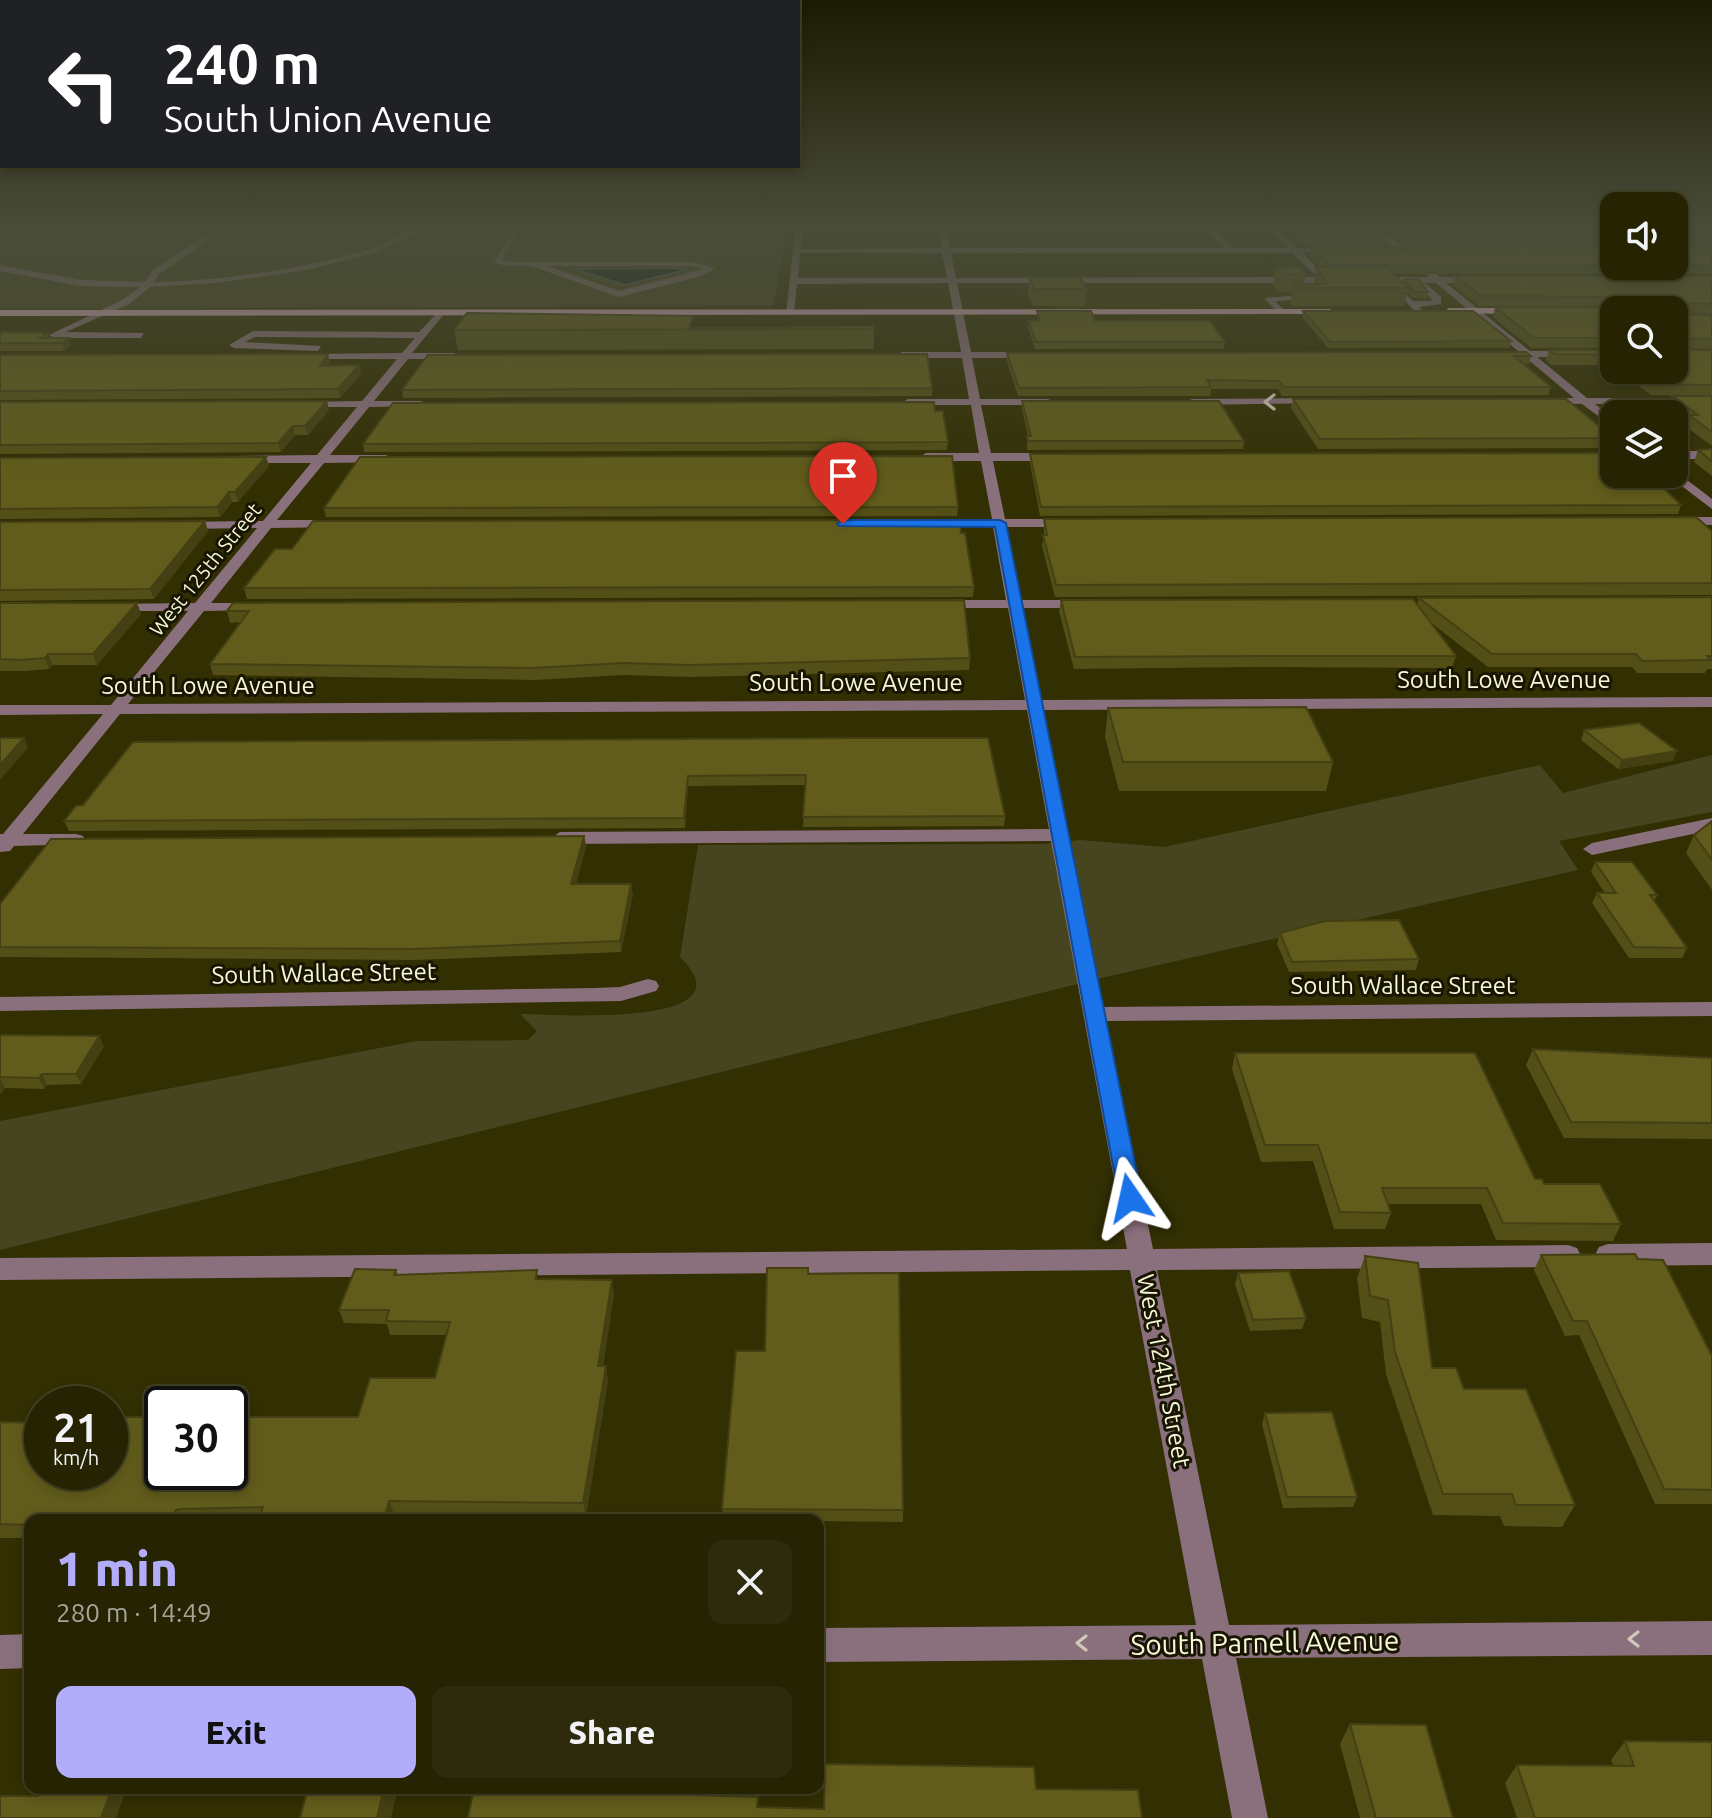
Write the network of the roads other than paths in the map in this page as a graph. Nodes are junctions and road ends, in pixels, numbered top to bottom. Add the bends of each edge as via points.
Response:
1 (108, 310) edge
2 (959, 310) edge
3 (1409, 310) edge
4 (1420, 310) edge
5 (1280, 311) joint
6 (1341, 311) edge
7 (1476, 311) junction
8 (612, 312) joint
9 (789, 312) joint
10 (0, 313) edge
11 (103, 313) junction
12 (1412, 313) junction
13 (960, 316) junction
14 (437, 317) junction
15 (1331, 320) edge
16 (1437, 320) edge
17 (1486, 320) junction
18 (0, 322) edge
19 (76, 322) junction
20 (40, 335) edge
21 (54, 335) junction
22 (141, 335) dead end
23 (422, 335) junction
24 (408, 352) junction
25 (1490, 354) edge
26 (1529, 354) junction
27 (1600, 354) edge
28 (883, 355) edge
29 (967, 355) junction
30 (1043, 355) edge
31 (223, 356) edge
32 (462, 356) edge
33 (1340, 401) edge
34 (1530, 401) edge
35 (1585, 401) junction
36 (1712, 401) edge
37 (889, 402) edge
38 (976, 402) junction
39 (1054, 402) edge
40 (1181, 402) edge
41 (294, 404) edge
42 (366, 404) junction
43 (426, 404) edge
44 (1600, 413) edge
45 (1688, 455) edge
46 (1712, 455) edge
47 (914, 457) edge
48 (987, 457) junction
49 (1066, 457) edge
50 (231, 459) edge
51 (320, 459) junction
52 (398, 459) edge
53 (1688, 485) edge
54 (1712, 505) edge
55 (1655, 521) edge
56 (1712, 521) edge
57 (923, 523) edge
58 (1000, 523) junction
59 (1083, 523) edge
60 (349, 524) edge
61 (158, 525) edge
62 (266, 525) junction
63 (920, 604) edge
64 (1015, 604) junction
65 (1102, 604) edge
66 (91, 607) edge
67 (199, 607) junction
68 (269, 607) edge
69 (1712, 702) edge
70 (1035, 705) junction
71 (115, 709) junction
72 (0, 710) edge
73 (1712, 824) edge
74 (1060, 835) junction
75 (534, 838) edge
76 (89, 840) edge
77 (3, 844) edge
78 (1592, 849) dead end
79 (648, 986) dead end
80 (0, 1004) edge
81 (1712, 1009) edge
82 (1094, 1014) junction
83 (1712, 1254) edge
84 (1142, 1259) junction
85 (0, 1269) edge
86 (1712, 1638) edge
87 (1216, 1642) junction
88 (824, 1645) edge
89 (24, 1651) edge
90 (0, 1652) edge
91 (1250, 1818) edge

1 - 11 street
2 - 13 street, West 124th Street
3 - 12 street
4 - 12 street
5 - 6 main road
5 - 13 main road
7 - 12 main road
7 - 17 street
7 - 17 main road via 1526,315
8 - 9 main road
8 - 14 main road
9 - 13 main road
10 - 11 main road
11 - 14 main road
11 - 19 street
13 - 14 main road
13 - 15 main road
13 - 29 street, West 124th Street
14 - 19 main road
14 - 23 street, West 125th Street
16 - 17 main road
17 - 26 street
18 - 19 main road
19 - 21 street
20 - 21 street
21 - 22 street
23 - 24 street, West 125th Street
23 - 24 street via 253,334 234,345
24 - 31 street
24 - 32 street
24 - 42 street, West 125th Street
25 - 26 street
26 - 27 street
26 - 35 street
28 - 29 street
29 - 30 street
29 - 38 street, West 124th Street
33 -> 40 street
34 - 35 street
35 - 36 street
35 - 44 street
37 - 38 street
38 - 39 street
38 - 48 street, West 124th Street
41 - 42 street
42 - 43 street
42 - 51 street, West 125th Street
45 - 46 street
47 - 48 street
48 - 49 street
48 - 58 street, West 124th Street
50 - 51 street
51 - 52 street
51 - 62 street, West 125th Street
53 - 54 street
55 - 56 street
57 - 58 street
58 - 59 street
58 - 64 street, West 124th Street
60 - 62 street
61 - 62 street
62 - 67 street, West 125th Street
63 - 64 street
64 - 65 street
64 - 70 street, West 124th Street
66 - 67 street
67 - 68 street
67 - 71 street, West 125th Street
69 - 70 street, South Lowe Avenue
70 - 71 street, South Lowe Avenue
70 - 74 street, West 124th Street
71 - 72 street, South Lowe Avenue
71 - 77 street, West 125th Street
73 - 78 street
74 - 75 street
74 - 82 street, West 124th Street
76 - 77 street
79 - 80 street, South Wallace Street via 595,995
81 - 82 street, South Wallace Street
82 - 84 street, West 124th Street
83 - 84 street
84 - 85 street
84 - 87 street, West 124th Street
86 -> 87 street, South Parnell Avenue
87 -> 88 street, South Parnell Avenue
87 - 91 street, West 124th Street
89 - 90 street

